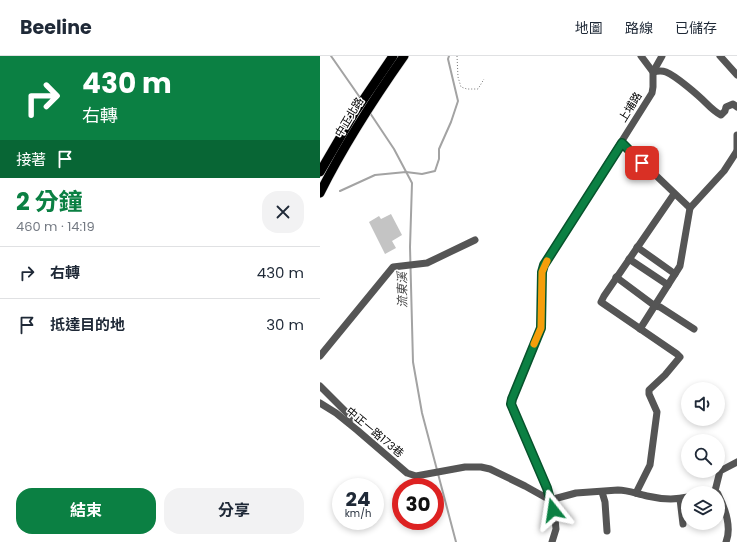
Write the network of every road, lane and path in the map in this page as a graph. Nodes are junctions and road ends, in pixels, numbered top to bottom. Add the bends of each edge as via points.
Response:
1 (394, 56) edge
2 (404, 56) edge
3 (457, 56) edge
4 (641, 56) edge
5 (662, 56) edge
6 (720, 56) edge
7 (653, 72) junction
8 (737, 75) edge
9 (484, 79) dead end
10 (372, 94) junction
11 (737, 107) edge
12 (737, 135) edge
13 (622, 143) junction
14 (737, 152) edge
15 (320, 172) edge
16 (320, 193) edge
17 (674, 194) junction
18 (690, 208) junction
19 (474, 240) dead end
20 (637, 247) junction
21 (629, 259) junction
22 (675, 274) junction
23 (616, 277) junction
24 (668, 286) junction
25 (654, 306) junction
26 (640, 329) junction
27 (694, 329) dead end
28 (320, 356) edge
29 (320, 386) edge
30 (321, 405) edge
31 (352, 418) dead end
32 (737, 462) edge
33 (718, 486) edge
34 (602, 492) junction
35 (636, 493) junction
36 (680, 499) joint
37 (550, 500) junction
38 (681, 507) edge
39 (725, 511) edge
40 (607, 531) dead end
41 (552, 542) edge
42 (726, 542) edge

1 - 10 main road, 中正北路
2 - 10 main road, 中正北路
3 - 9 path via 461,86 478,89
4 - 7 street
5 - 7 street, 上埔路
6 - 8 street
7 - 11 street via 666,72 716,113 721,115 733,104
7 - 13 street, 上埔路 via 652,93
10 - 15 main road, 中正北路 via 355,112
10 - 16 main road, 中正北路
12 - 14 street
13 - 17 street
13 - 37 street, 上埔路 via 544,265 541,328 512,399 511,404
14 - 18 street via 724,171
17 - 18 street
17 - 20 street
18 - 22 street via 680,266
19 - 28 street via 427,263 394,266
20 - 21 street
20 - 22 street
21 - 23 street
21 - 24 street
22 - 24 street
23 - 25 street
23 - 26 street via 601,302
24 - 25 street
25 - 26 street
25 - 27 street via 660,307
26 - 35 street via 680,357 649,390 657,412 656,420 650,465
29 - 31 street
30 - 37 street, 中正一路173巷 via 336,413 407,473 416,476 465,467 481,467 490,469
32 - 33 street via 720,471
34 - 35 street via 625,490
34 - 37 street via 576,493
34 - 40 street
35 - 36 street
36 - 38 street
37 - 41 street, 上埔路 via 556,529
39 - 42 street via 728,526

